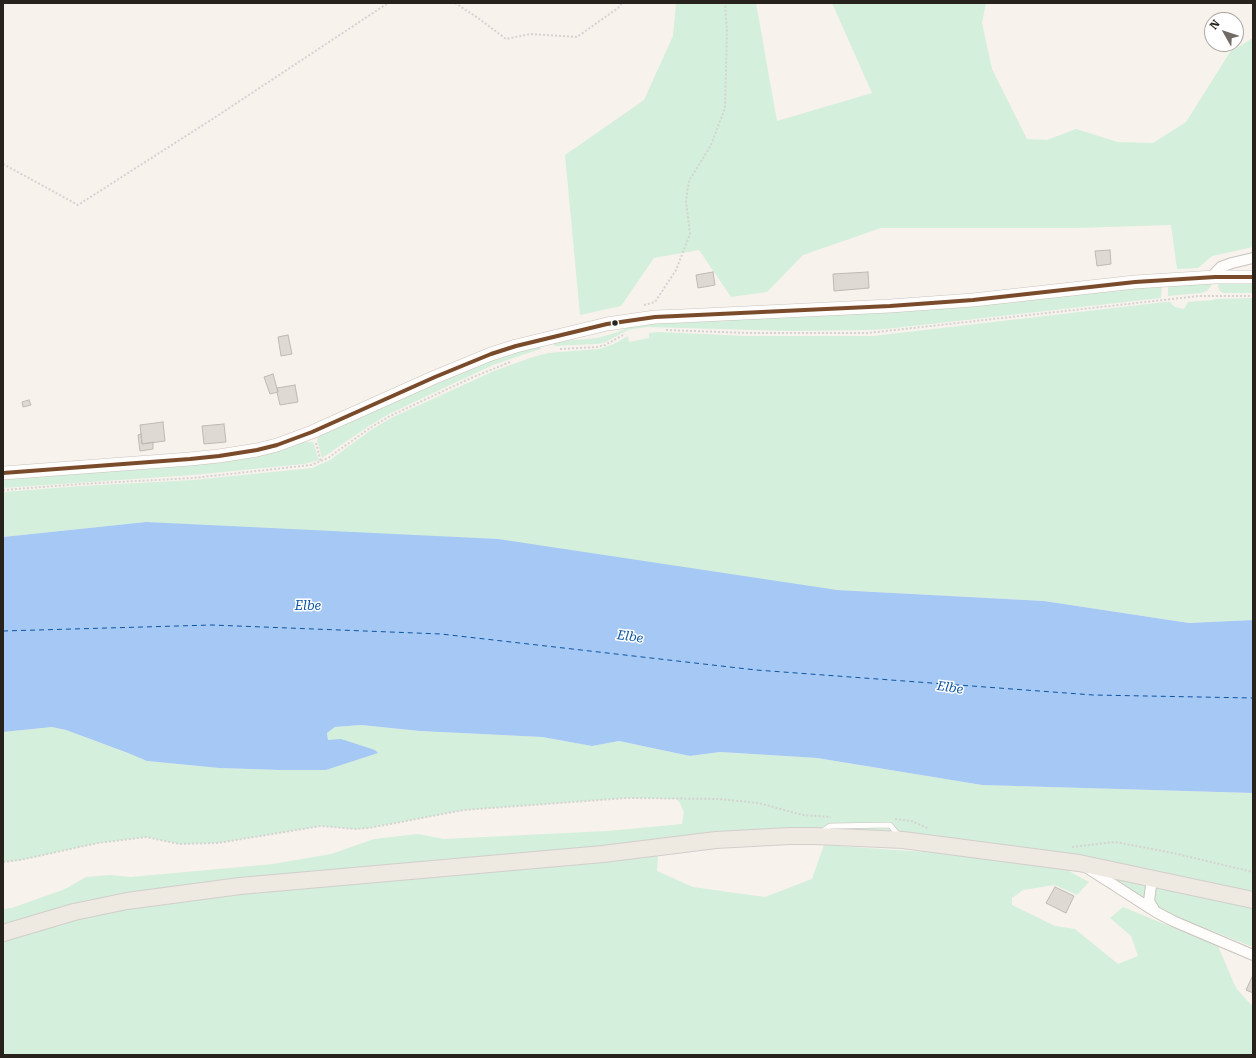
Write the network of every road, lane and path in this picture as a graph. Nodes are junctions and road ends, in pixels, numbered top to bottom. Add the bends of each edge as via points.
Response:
1 (388, 3) edge
2 (455, 3) edge
3 (622, 3) edge
4 (725, 3) edge
5 (3, 164) edge
6 (1253, 258) edge
7 (1215, 277) junction
8 (1253, 277) edge
9 (1253, 296) edge
10 (642, 306) dead end
11 (628, 321) junction
12 (663, 330) dead end
13 (559, 349) dead end
14 (512, 361) dead end
15 (312, 432) junction
16 (321, 462) junction
17 (3, 474) edge
18 (3, 490) edge
19 (833, 817) dead end
20 (893, 819) dead end
21 (931, 830) dead end
22 (1068, 848) dead end
23 (3, 862) edge
24 (1079, 862) junction
25 (1253, 872) edge
26 (1152, 878) junction
27 (1252, 900) edge
28 (1156, 912) junction
29 (3, 933) edge
30 (1253, 955) edge

1 - 5 path via 78,205
2 - 3 path via 506,39 530,34 577,37
4 - 10 path via 725,108 711,145 689,181 686,201 690,234 676,270 655,302
6 - 7 street via 1221,267
7 - 8 street
7 - 11 street via 1135,282 965,301 718,313
9 - 12 path via 1199,296 868,333
11 - 13 path via 632,331 605,345
11 - 15 street via 581,329 491,354
14 - 16 path via 390,416
15 - 16 path
15 - 17 street via 264,448 219,456
16 - 18 path via 304,467 193,478
19 - 23 path via 802,815 720,798 627,798 464,810 369,828 321,826 218,843 179,844 146,837 98,843
20 - 21 path via 912,821
22 - 25 path via 1115,842
24 - 26 main road
24 - 28 street
24 - 29 main road via 903,840 815,836 716,840 603,854 240,886 128,900 74,912
26 - 27 main road
26 - 28 street via 1149,901
28 - 30 street

